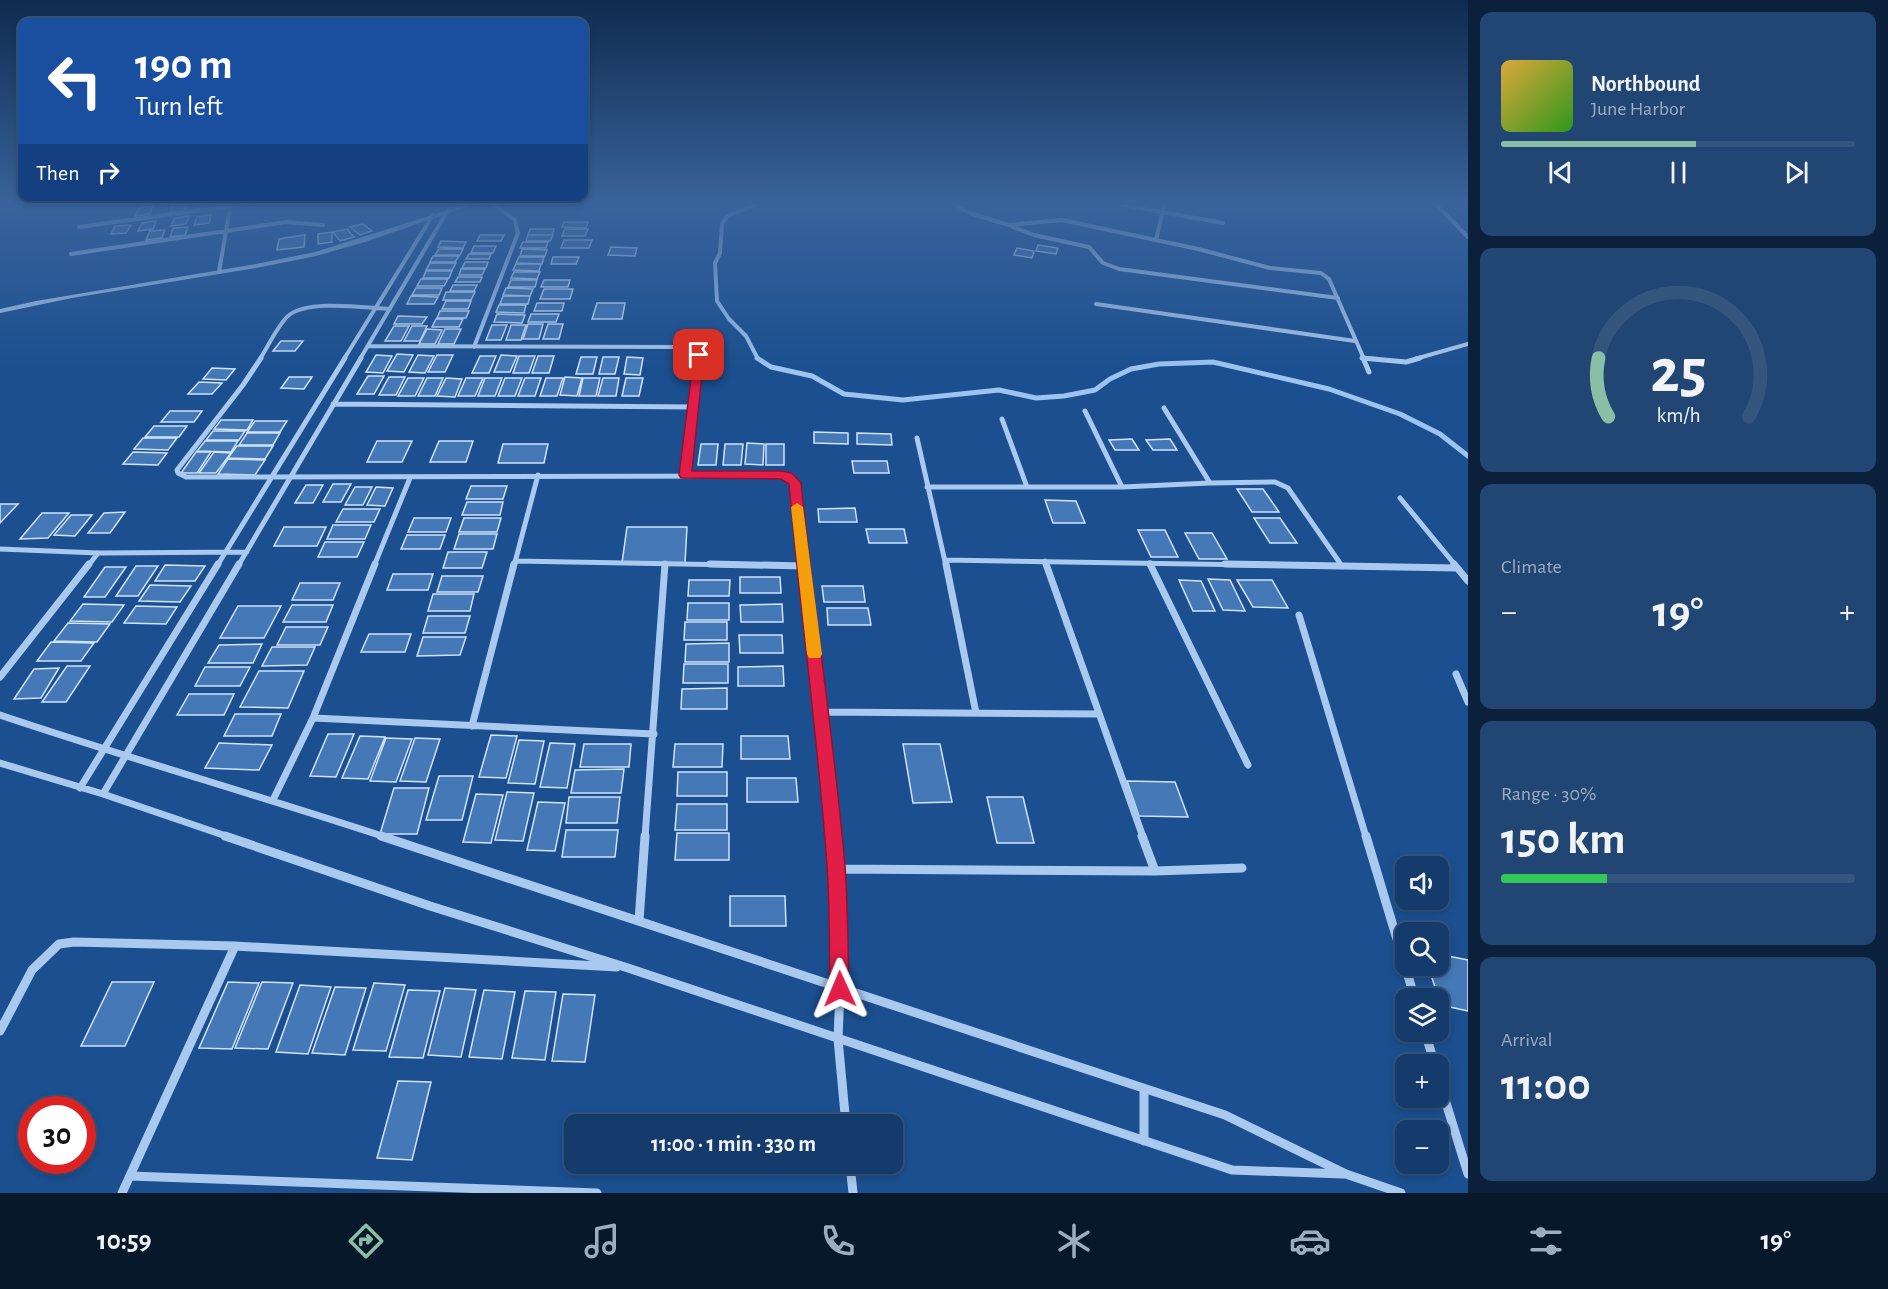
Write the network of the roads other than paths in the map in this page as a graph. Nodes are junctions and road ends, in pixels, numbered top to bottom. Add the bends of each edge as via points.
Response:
1 (222, 258) edge
2 (298, 258) edge
3 (406, 258) edge
4 (420, 258) edge
5 (508, 258) edge
6 (1099, 258) edge
7 (1228, 258) edge
8 (219, 272) junction
9 (1338, 298) junction
10 (1096, 304) dead end
11 (375, 309) junction
12 (390, 309) junction
13 (0, 311) edge
14 (1355, 341) junction
15 (1468, 345) edge
16 (368, 346) junction
17 (474, 347) junction
18 (1362, 358) junction
19 (1369, 372) dead end
20 (333, 404) junction
21 (694, 407) junction
22 (1164, 408) dead end
23 (1085, 411) dead end
24 (1002, 419) dead end
25 (916, 438) dead end
26 (538, 475) junction
27 (685, 475) junction
28 (272, 477) junction
29 (290, 478) junction
30 (410, 478) junction
31 (1209, 483) junction
32 (927, 487) junction
33 (1027, 487) junction
34 (1122, 487) junction
35 (1401, 498) dead end
36 (0, 549) edge
37 (226, 552) junction
38 (247, 552) junction
39 (98, 553) junction
40 (945, 560) junction
41 (515, 561) junction
42 (1045, 561) junction
43 (1149, 563) junction
44 (665, 564) junction
45 (803, 566) junction
46 (1342, 566) junction
47 (1457, 568) junction
48 (1468, 581) edge
49 (1299, 615) dead end
50 (1456, 674) dead end
51 (0, 677) edge
52 (1468, 702) edge
53 (822, 712) junction
54 (976, 713) junction
55 (1099, 714) junction
56 (0, 715) edge
57 (313, 718) junction
58 (472, 726) junction
59 (654, 734) junction
60 (103, 748) junction
61 (126, 757) junction
62 (0, 763) edge
63 (1248, 765) dead end
64 (80, 788) junction
65 (103, 794) junction
66 (273, 800) junction
67 (1242, 868) dead end
68 (836, 869) junction
69 (1155, 870) junction
70 (639, 921) junction
71 (234, 946) junction
72 (628, 968) junction
73 (1412, 988) edge
74 (840, 989) junction
75 (0, 1031) edge
76 (838, 1039) junction
77 (1144, 1089) junction
78 (1448, 1108) edge
79 (845, 1114) edge
80 (1144, 1141) junction
81 (851, 1174) edge
82 (1346, 1174) junction
83 (1468, 1174) edge
84 (130, 1176) junction
85 (122, 1193) edge
86 (597, 1193) edge
87 (853, 1193) edge
88 (1401, 1193) edge

1 - 8 street
2 - 8 street
3 - 11 street
4 - 12 street
5 - 17 street
6 - 9 street via 1119,269
7 - 9 street via 1270,268 1321,273 1329,279
8 - 13 street
9 - 14 street
10 - 14 street
11 - 12 street
11 - 28 street
11 - 28 street via 307,308 288,316 243,385 177,470 186,477
12 - 16 street
14 - 18 street
15 - 18 street via 1406,362
16 - 17 street
16 - 20 street
17 - 21 street via 687,347 699,355
18 - 19 street
20 - 21 street
20 - 29 street
21 - 27 street
22 - 31 street
23 - 34 street
24 - 33 street
25 - 32 street
26 - 27 street
26 - 30 street
26 - 41 street
27 - 45 street via 781,475 793,479
28 - 29 street
28 - 37 street
29 - 30 street
29 - 38 street
30 - 57 street
31 - 34 street
31 - 46 street via 1282,484
32 - 33 street
32 - 40 street
33 - 34 street
35 - 47 street
36 - 39 street
37 - 38 street
37 - 39 street
37 - 60 street
38 - 61 street
39 - 51 street
40 - 42 street
40 - 54 street
41 - 44 street
41 - 58 street
42 - 43 street
42 - 55 street
43 - 46 street
43 - 63 street
44 - 45 street
44 - 59 street
45 - 53 street
46 - 47 street
47 - 48 street
49 - 73 street
50 - 52 street
53 - 54 street
53 - 68 street
54 - 55 street
55 - 69 street
56 - 60 street
57 - 58 street
57 - 66 street
58 - 59 street
59 - 70 street
60 - 61 street
60 - 64 street
61 - 65 street
61 - 66 street
62 - 64 street
64 - 65 street
65 - 72 street via 430,906
66 - 70 street
67 - 69 street
68 - 69 street
68 - 74 street
70 - 74 street
71 - 72 street
71 - 75 street via 59,944 32,970
71 - 84 street
72 - 76 street
74 - 76 street
74 - 77 street
76 - 79 street
76 - 80 street
77 - 80 street
77 - 82 street via 1225,1115
78 - 83 street
80 - 82 street via 1232,1170
81 - 87 street
82 - 88 street
84 - 85 street
84 - 86 street

